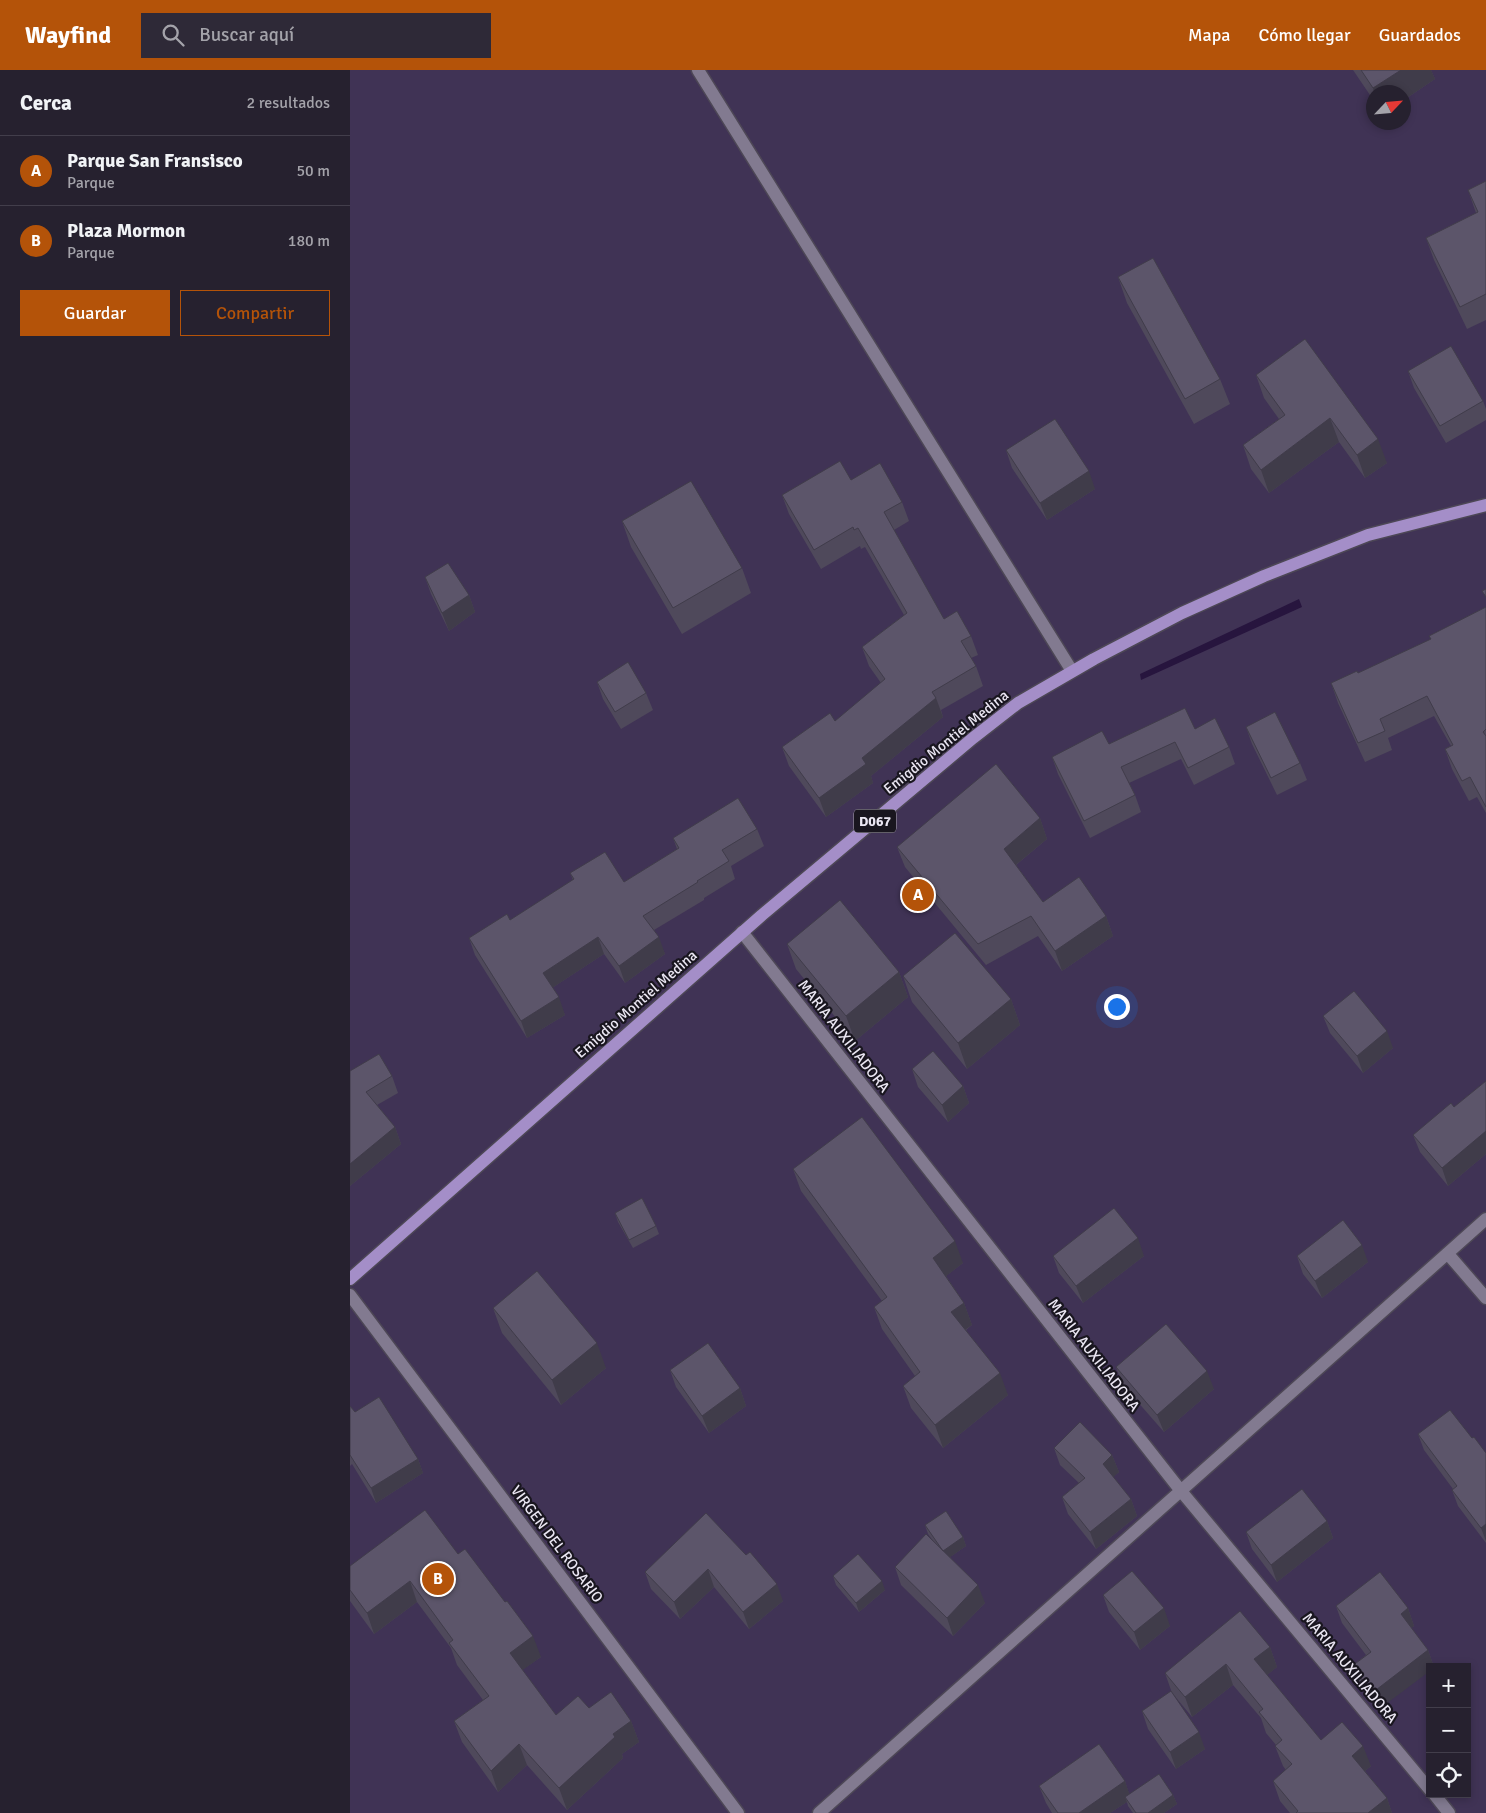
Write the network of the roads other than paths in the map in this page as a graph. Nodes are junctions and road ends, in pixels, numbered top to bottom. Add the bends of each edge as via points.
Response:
1 (698, 70) edge
2 (1486, 504) edge
3 (1072, 671) junction
4 (742, 932) junction
5 (1486, 1219) edge
6 (1448, 1254) junction
7 (350, 1279) edge
8 (350, 1295) edge
9 (1486, 1298) edge
10 (1181, 1491) junction
11 (1426, 1785) edge
12 (1437, 1798) edge
13 (738, 1813) edge
14 (819, 1813) edge
15 (1449, 1813) edge

1 - 3 street
2 - 3 main road, Emigdio Montiel Medina / D067 via 1368,535 1329,549 1182,613
3 - 4 main road, Emigdio Montiel Medina / D067 via 1018,703 973,738
4 - 7 main road, Emigdio Montiel Medina / D067
4 - 10 street, MARIA AUXILIADORA
5 - 6 street
6 - 9 street
6 - 10 street
8 - 13 street, VIRGEN DEL ROSARIO
10 - 11 street, MARIA AUXILIADORA
10 - 14 street
12 - 15 street

